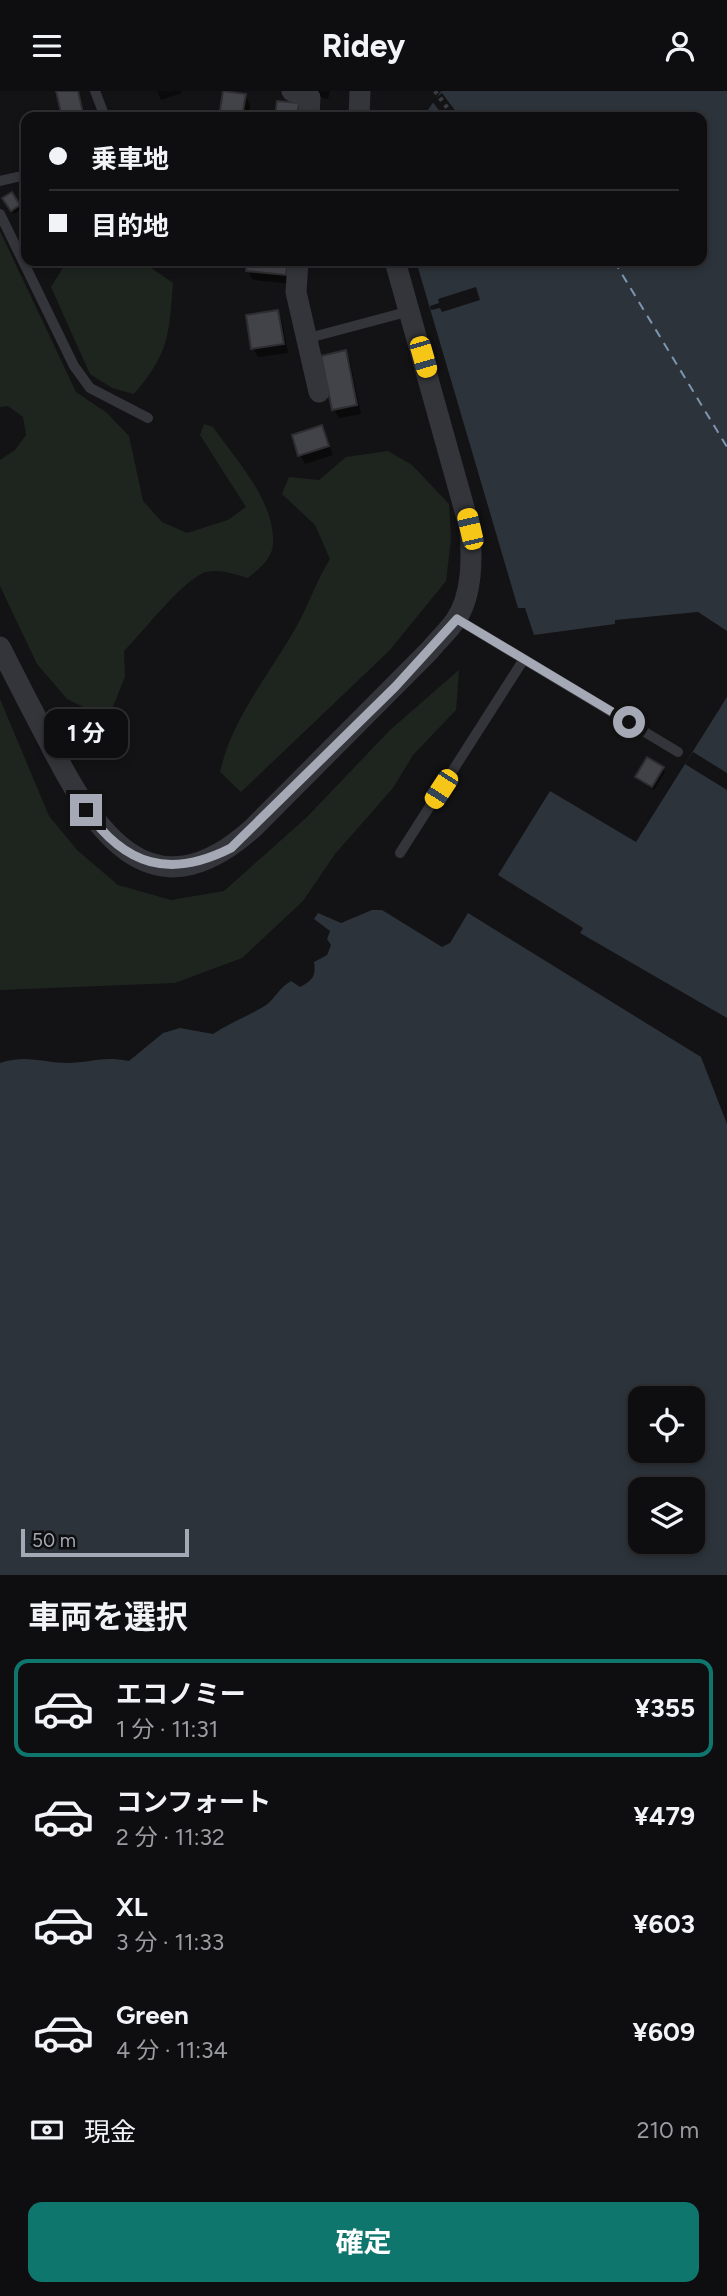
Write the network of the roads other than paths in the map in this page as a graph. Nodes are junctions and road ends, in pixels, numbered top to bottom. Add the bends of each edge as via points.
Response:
1 (95, 91) edge
2 (292, 91) edge
3 (360, 91) edge
4 (103, 112) edge
5 (309, 112) edge
6 (359, 112) edge
7 (21, 176) edge
8 (0, 181) edge
9 (0, 214) edge
10 (21, 257) edge
11 (25, 266) edge
12 (298, 266) edge
13 (396, 266) edge
14 (410, 311) junction
15 (305, 339) junction
16 (319, 391) dead end
17 (148, 418) dead end
18 (457, 619) junction
19 (0, 647) edge
20 (524, 659) junction
21 (678, 752) dead end
22 (400, 853) dead end

1 - 4 lane
2 - 5 street via 310,98
3 - 6 street
7 - 8 lane
9 - 10 lane
11 - 17 lane via 74,366 90,388
12 - 15 street via 296,292
13 - 14 street
14 - 15 lane
14 - 18 street via 470,529 472,558
15 - 16 street
18 - 19 street via 246,835 207,860 182,865 160,866 139,859 97,825 76,795
18 - 20 lane
20 - 21 lane
20 - 22 lane

